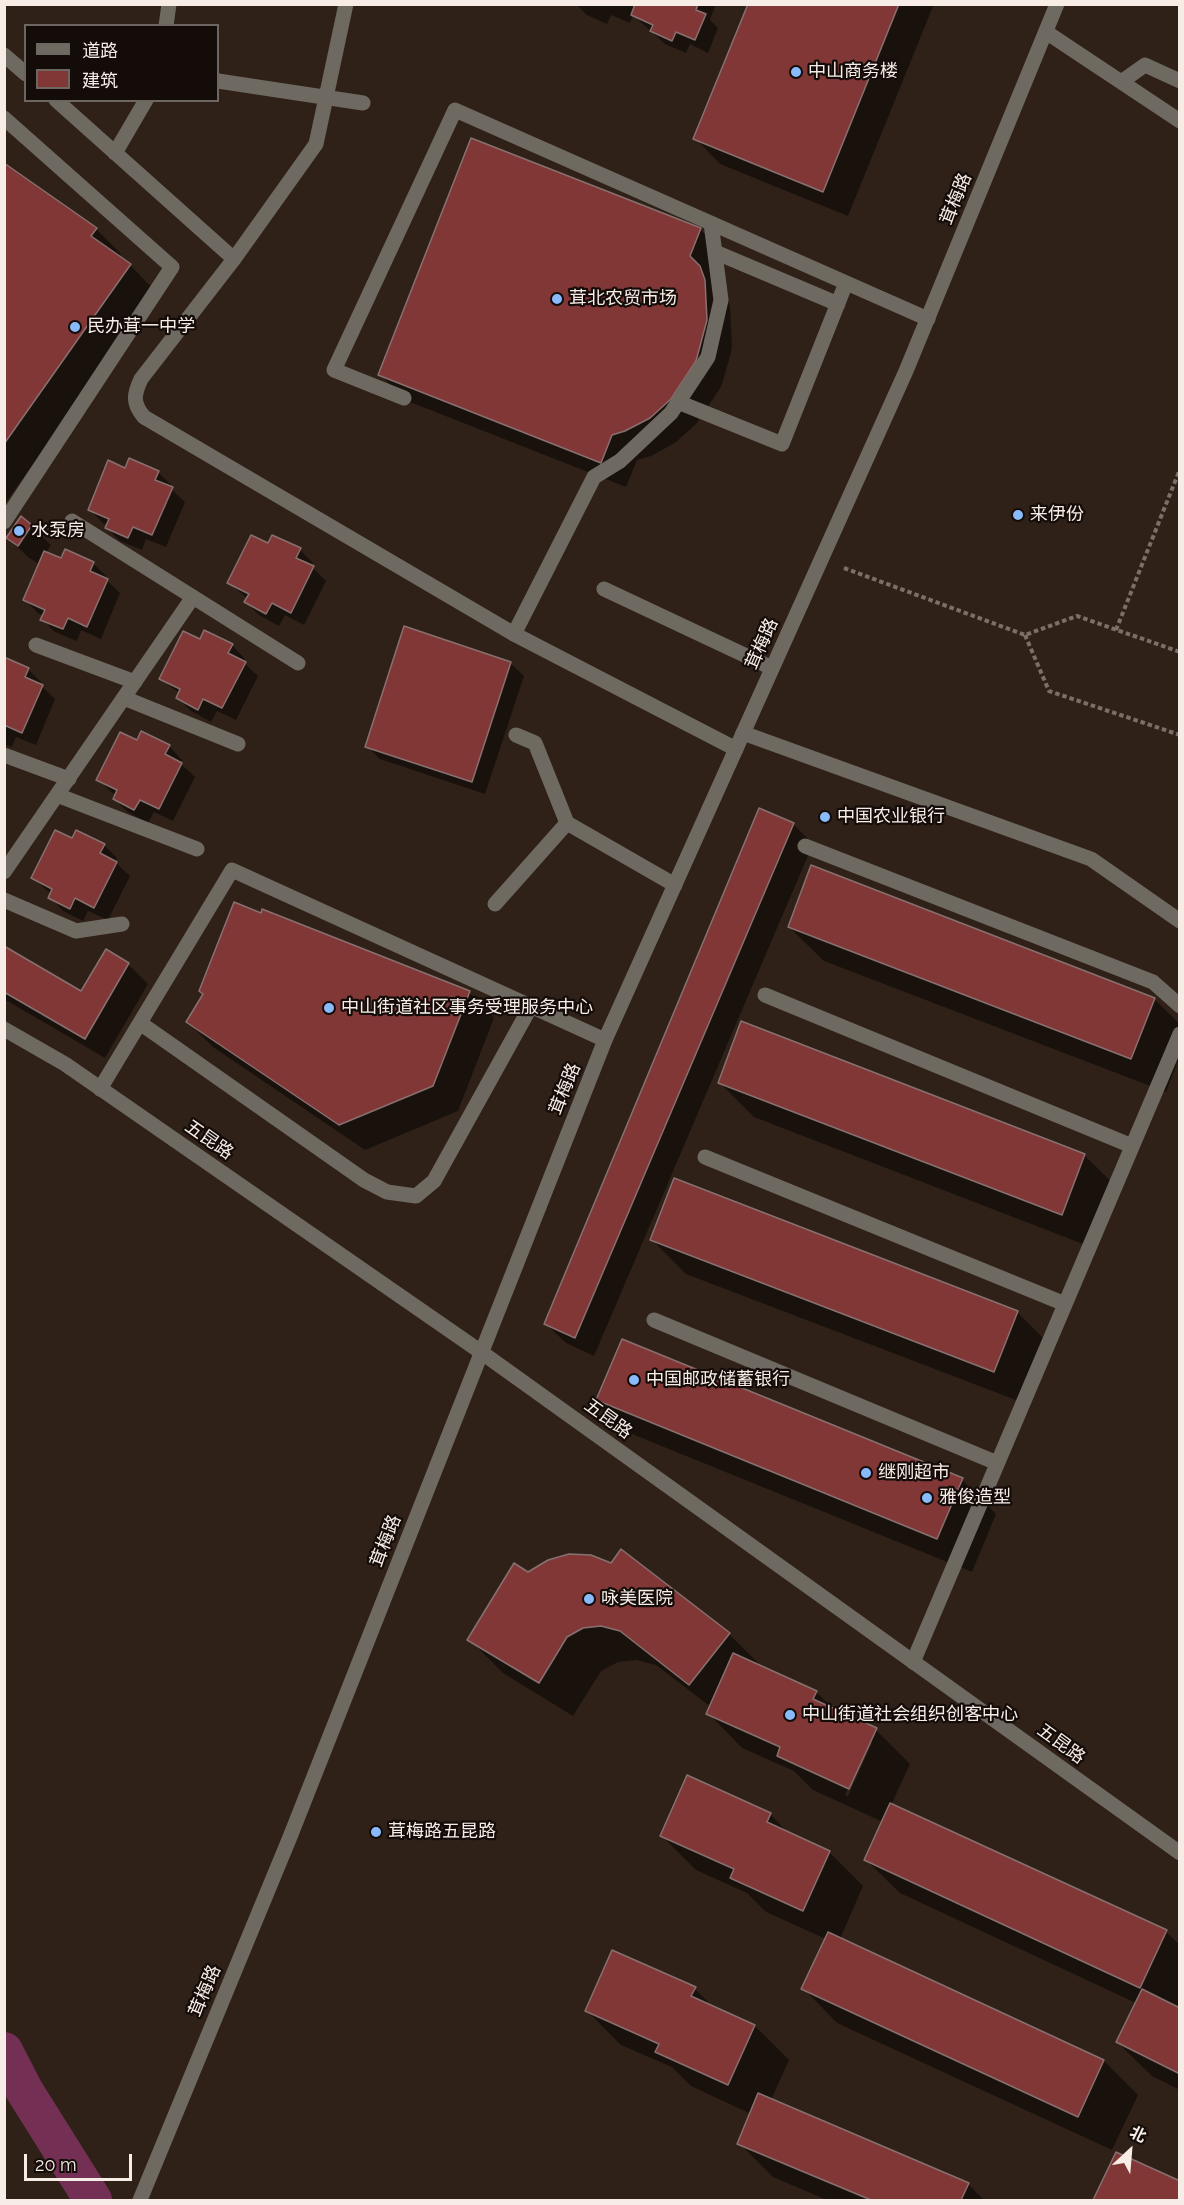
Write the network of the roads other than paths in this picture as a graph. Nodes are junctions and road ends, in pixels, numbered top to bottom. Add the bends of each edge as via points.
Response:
1 (169, 4) edge
2 (346, 4) edge
3 (1057, 4) edge
4 (166, 24) edge
5 (1046, 32) junction
6 (4, 55) edge
7 (24, 72) edge
8 (219, 81) edge
9 (1179, 81) edge
10 (1121, 82) junction
11 (326, 98) junction
12 (58, 102) edge
13 (145, 102) edge
14 (363, 103) dead end
15 (4, 118) edge
16 (1179, 121) edge
17 (115, 153) junction
18 (711, 223) junction
19 (715, 252) junction
20 (234, 259) junction
21 (846, 283) junction
22 (838, 304) junction
23 (928, 319) junction
24 (404, 398) dead end
25 (678, 402) junction
26 (72, 521) dead end
27 (4, 522) edge
28 (604, 589) dead end
29 (193, 597) junction
30 (514, 634) junction
31 (36, 645) dead end
32 (298, 663) dead end
33 (772, 668) junction
34 (135, 682) junction
35 (124, 698) junction
36 (743, 733) junction
37 (516, 735) dead end
38 (238, 744) dead end
39 (736, 749) junction
40 (4, 755) edge
41 (69, 779) junction
42 (57, 795) junction
43 (567, 823) junction
44 (805, 846) dead end
45 (198, 849) dead end
46 (4, 872) edge
47 (675, 885) junction
48 (4, 900) edge
49 (495, 904) dead end
50 (1179, 921) edge
51 (122, 924) dead end
52 (765, 995) dead end
53 (531, 1006) junction
54 (1179, 1006) edge
55 (140, 1023) junction
56 (4, 1029) edge
57 (1179, 1034) edge
58 (605, 1040) junction
59 (100, 1089) junction
60 (1132, 1146) junction
61 (705, 1157) dead end
62 (1065, 1304) junction
63 (654, 1320) dead end
64 (481, 1352) junction
65 (997, 1463) junction
66 (913, 1662) junction
67 (1179, 1853) edge
68 (140, 2200) edge

1 - 4 street
2 - 11 street
3 - 5 street, 茸梅路
5 - 10 street
5 - 23 street, 茸梅路
6 - 7 street
8 - 11 street
9 - 10 street via 1145,65
10 - 16 street
11 - 14 street
11 - 20 street via 316,144
12 - 17 street
13 - 17 street
15 - 27 street via 172,267
17 - 20 street
18 - 19 street
18 - 21 street
18 - 24 street via 455,110 334,370
19 - 22 street
19 - 25 street via 721,300 708,357
20 - 30 street via 141,379 134,395 136,407 144,417
21 - 22 street
21 - 23 street
22 - 25 street via 782,444
23 - 33 street, 茸梅路
25 - 30 street via 620,461 594,477
26 - 29 street
28 - 33 street
29 - 32 street
29 - 34 street
30 - 39 street
31 - 34 street
33 - 36 street, 茸梅路
34 - 35 street
35 - 38 street
35 - 41 street
36 - 39 street, 茸梅路
36 - 50 street via 1091,859
37 - 43 street via 535,743
39 - 47 street, 茸梅路
40 - 41 street
41 - 42 street
42 - 45 street
42 - 46 street
43 - 47 street
43 - 49 street
44 - 54 street via 1153,982
47 - 58 street, 茸梅路
48 - 51 street via 76,931
52 - 60 street
53 - 55 street via 232,870
53 - 55 street via 434,1181 416,1196 387,1192 364,1180
53 - 58 street
55 - 59 street
56 - 59 street, 五昆路
57 - 60 street
58 - 64 street, 茸梅路
59 - 64 street, 五昆路
60 - 62 street
61 - 62 street
62 - 65 street
63 - 65 street
64 - 66 street, 五昆路
64 - 68 street, 茸梅路 via 290,1837
65 - 66 street
66 - 67 street, 五昆路

